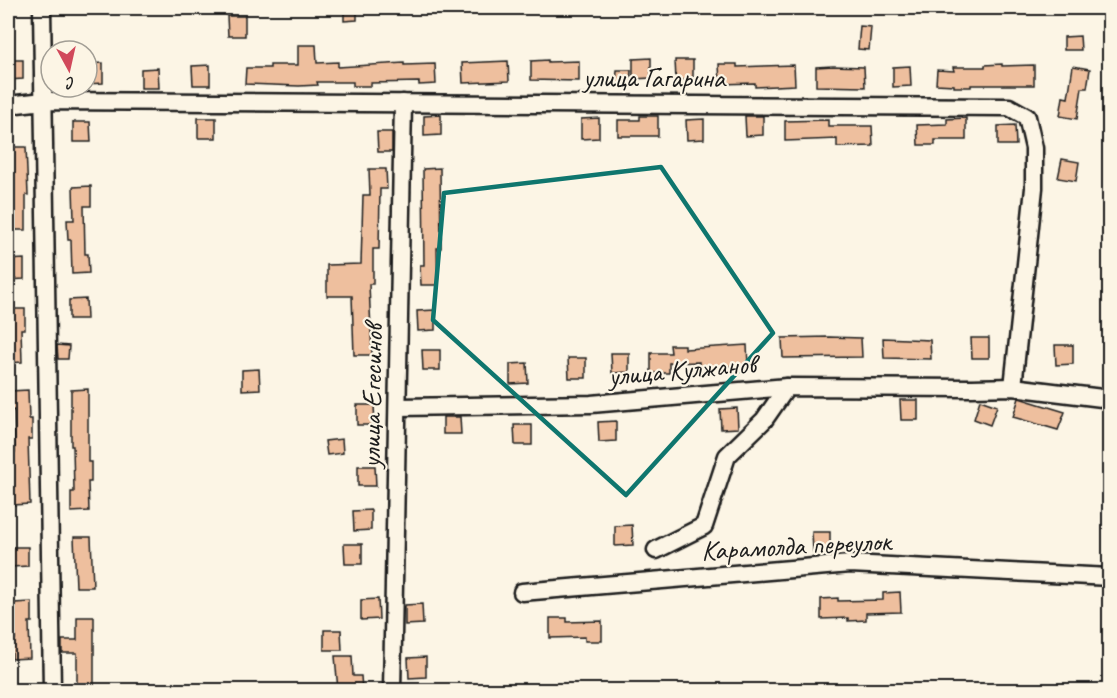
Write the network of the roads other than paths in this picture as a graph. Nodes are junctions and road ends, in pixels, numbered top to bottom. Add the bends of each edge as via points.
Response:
1 (42, 8) edge
2 (44, 101) junction
3 (403, 103) junction
4 (8, 105) edge
5 (786, 387) junction
6 (1013, 387) junction
7 (1110, 399) edge
8 (398, 407) junction
9 (656, 550) dead end
10 (1110, 577) edge
11 (522, 592) dead end
12 (52, 690) edge
13 (392, 690) edge

1 - 2 street
2 - 3 street, улица Гагарина
2 - 4 street, улица Гагарина
2 - 12 street
3 - 6 street, улица Гагарина via 1009,107 1026,117 1034,148 1034,188
3 - 8 street, улица Егесинов
5 - 6 street, улица Кулжанов
5 - 8 street, улица Кулжанов via 591,404
5 - 9 street via 764,420 728,456 704,526
6 - 7 street, улица Кулжанов
8 - 13 street, улица Егесинов
10 - 11 street, Карамолда переулок via 850,564

